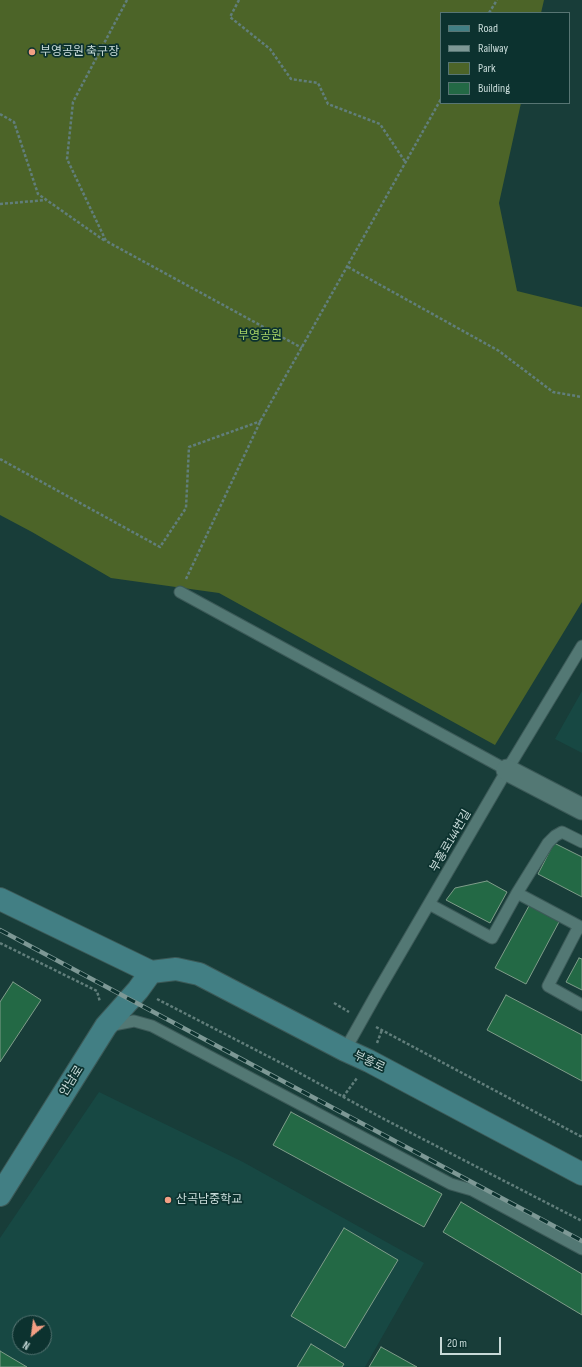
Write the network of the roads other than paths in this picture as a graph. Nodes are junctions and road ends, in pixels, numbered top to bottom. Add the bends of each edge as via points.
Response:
1 (180, 592) road end
2 (582, 646) edge
3 (507, 770) junction
4 (582, 809) edge
5 (582, 842) edge
6 (517, 893) junction
7 (0, 899) edge
8 (429, 904) junction
9 (581, 927) edge
10 (151, 972) junction
11 (582, 1005) edge
12 (106, 1026) junction
13 (345, 1050) junction
14 (582, 1174) edge
15 (0, 1195) edge
16 (582, 1249) edge

1 - 3 lane
2 - 3 lane, 부흥로144번길
3 - 4 street
3 - 8 lane, 부흥로144번길
5 - 6 lane via 562,832 555,836
6 - 8 lane via 492,938
6 - 9 lane
7 - 10 main road
8 - 13 lane, 부흥로144번길
9 - 11 lane via 548,986
10 - 12 main road, 안남로
10 - 13 main road, 부흥로 via 176,969 199,974
12 - 15 main road, 안남로
12 - 16 lane via 134,1021 152,1026 451,1184 472,1190
13 - 14 main road, 부흥로

